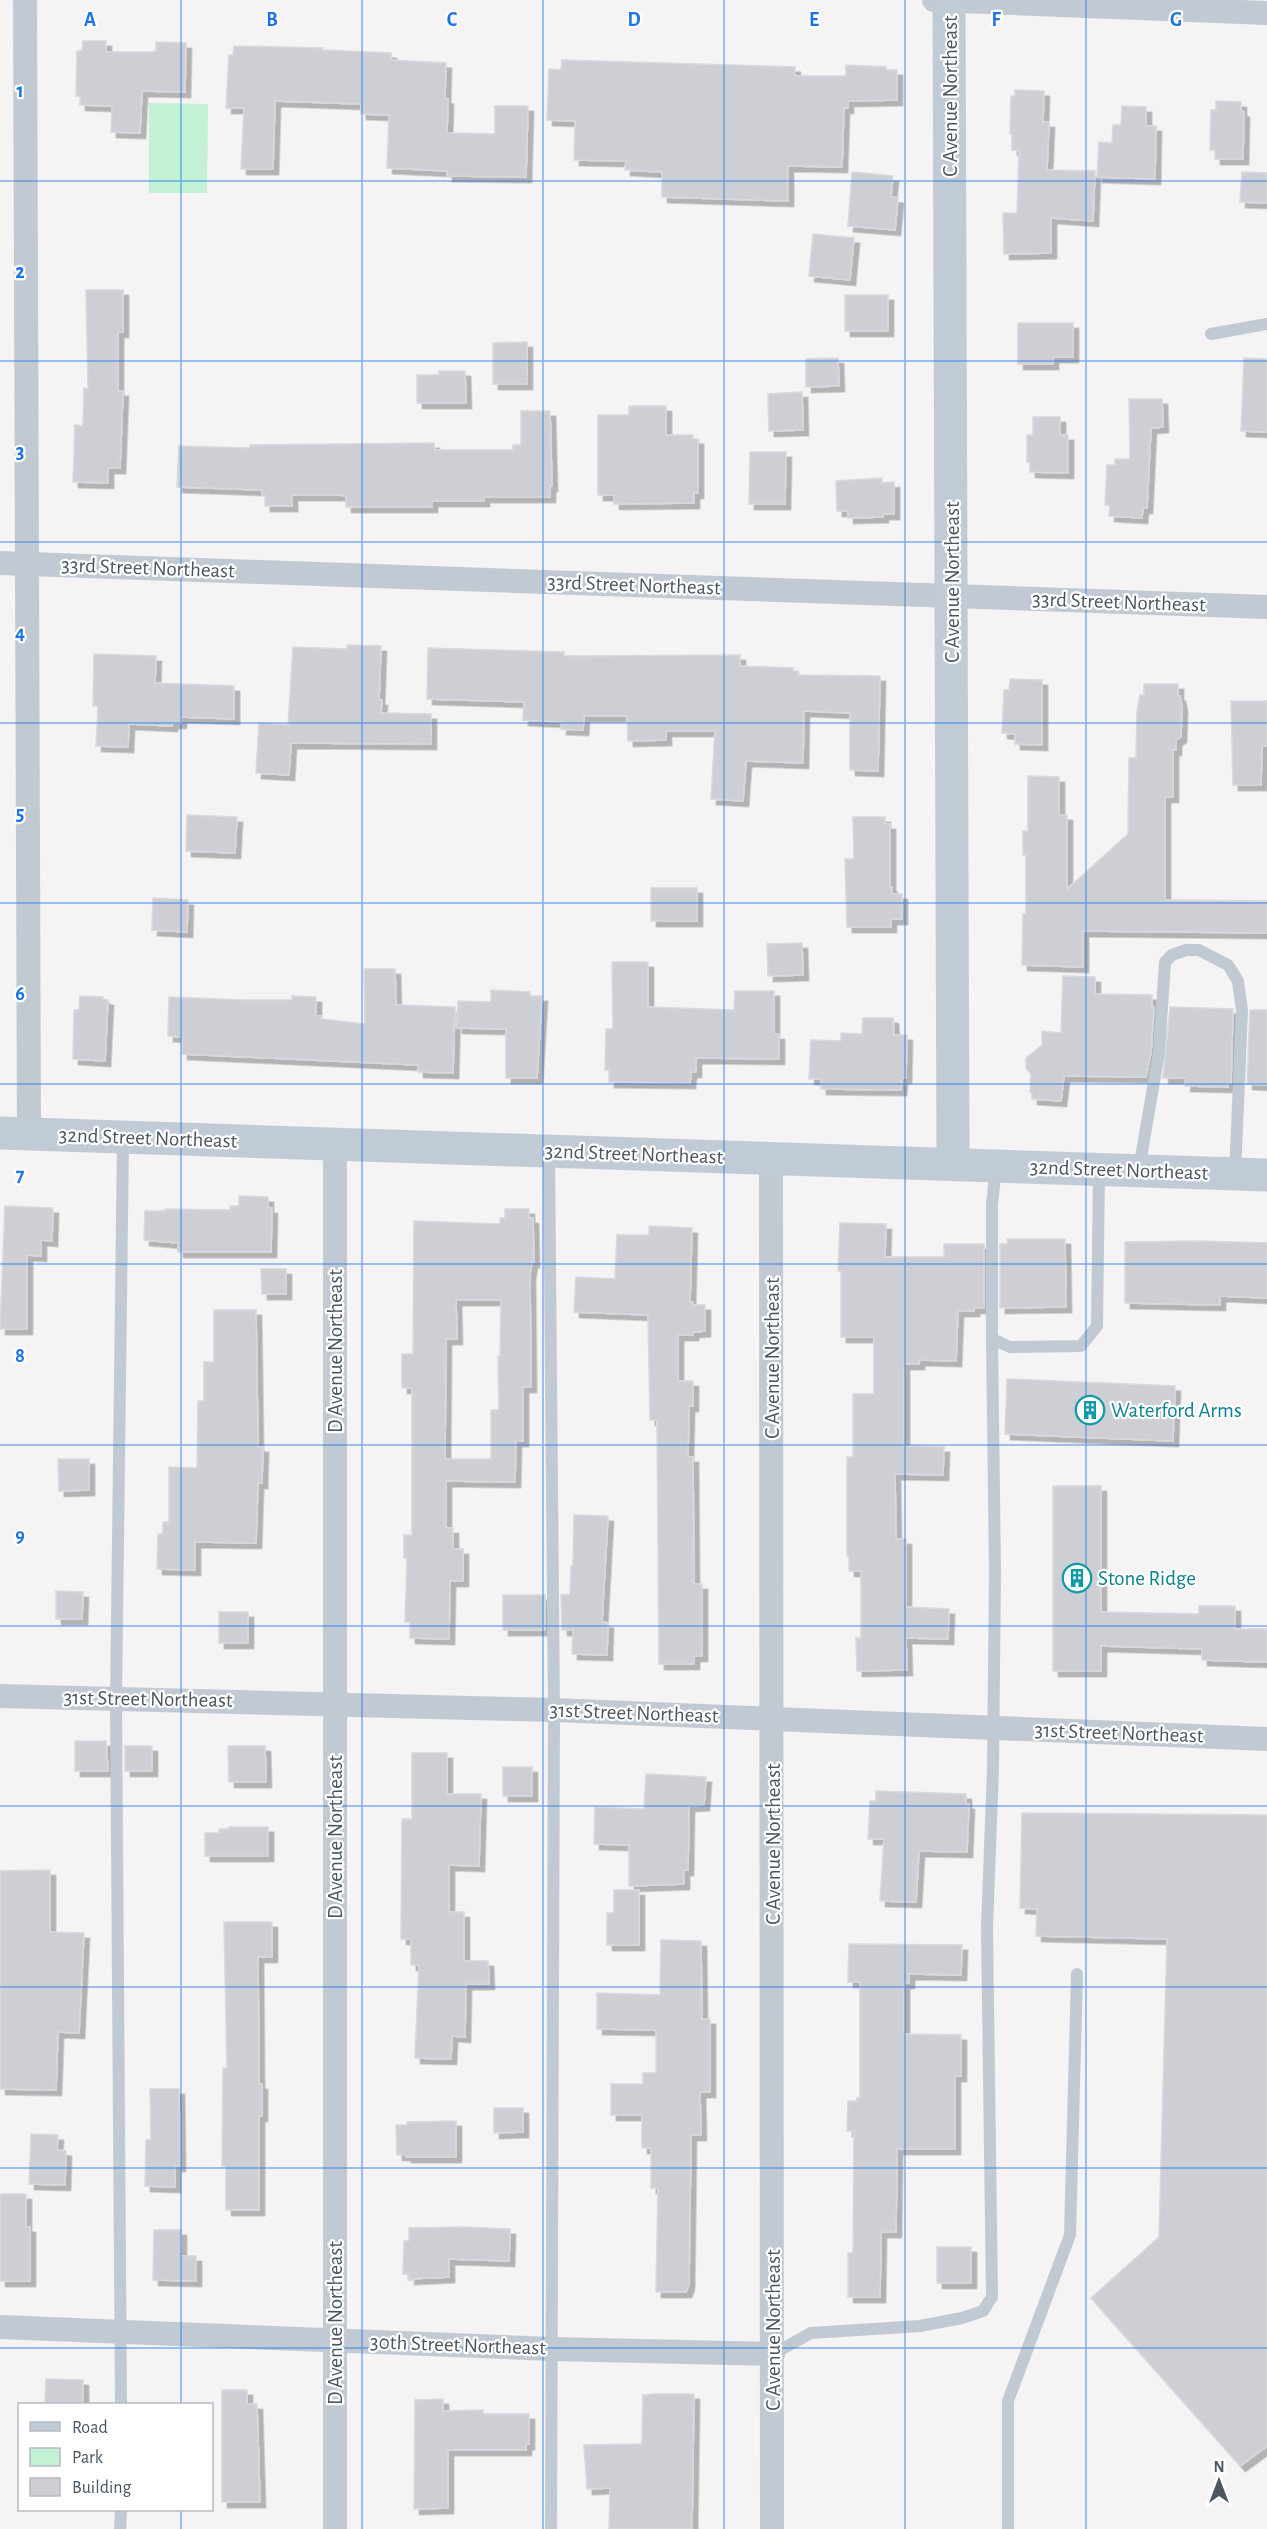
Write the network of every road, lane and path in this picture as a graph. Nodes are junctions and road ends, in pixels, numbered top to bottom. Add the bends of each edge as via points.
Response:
1 (25, 0) edge
2 (933, 0) edge
3 (950, 0) edge
4 (1267, 13) edge
5 (1267, 324) edge
6 (1211, 334) dead end
7 (0, 563) edge
8 (28, 564) junction
9 (953, 596) junction
10 (1267, 607) edge
11 (15, 1134) edge
12 (123, 1138) junction
13 (334, 1144) junction
14 (549, 1151) junction
15 (771, 1158) junction
16 (953, 1164) junction
17 (996, 1165) junction
18 (1100, 1169) junction
19 (1139, 1170) junction
20 (1251, 1174) edge
21 (992, 1339) junction
22 (0, 1696) edge
23 (116, 1700) junction
24 (335, 1703) junction
25 (554, 1710) junction
26 (773, 1719) junction
27 (992, 1729) junction
28 (1267, 1739) edge
29 (1077, 1974) dead end
30 (0, 2327) edge
31 (122, 2332) junction
32 (335, 2340) junction
33 (551, 2349) junction
34 (772, 2354) junction
35 (121, 2403) edge
36 (121, 2511) edge
37 (120, 2529) edge
38 (335, 2529) edge
39 (551, 2529) edge
40 (772, 2529) edge
41 (1008, 2529) edge

1 - 8 street
2 - 3 street
3 - 4 street
3 - 9 main road, C Avenue Northeast
5 - 6 lane
7 - 8 street, 33rd Street Northeast
8 - 9 street, 33rd Street Northeast
8 - 11 street
9 - 10 street, 33rd Street Northeast
9 - 16 main road, C Avenue Northeast
11 - 12 main road, 32nd Street Northeast
12 - 13 main road, 32nd Street Northeast
12 - 23 lane
13 - 14 main road, 32nd Street Northeast
13 - 24 street, D Avenue Northeast
14 - 15 main road, 32nd Street Northeast
14 - 25 lane
15 - 16 main road, 32nd Street Northeast
15 - 26 street, C Avenue Northeast
16 - 17 main road, 32nd Street Northeast
17 - 18 main road, 32nd Street Northeast
17 - 21 lane via 992,1204
18 - 19 main road, 32nd Street Northeast
18 - 21 lane via 1097,1326 1081,1346 1010,1347
19 - 20 main road, 32nd Street Northeast
19 - 20 lane via 1159,1053 1165,962 1172,955 1193,950 1228,965 1238,981
21 - 27 lane
22 - 23 street, 31st Street Northeast
23 - 24 street, 31st Street Northeast
23 - 31 lane
24 - 25 street, 31st Street Northeast
24 - 32 street, D Avenue Northeast
25 - 26 street, 31st Street Northeast
25 - 33 lane
26 - 27 street, 31st Street Northeast
26 - 34 street, C Avenue Northeast
27 - 28 street, 31st Street Northeast
27 - 34 lane via 987,1928 992,2297 983,2311 962,2318 920,2326 811,2333
29 - 41 lane via 1070,2235 1008,2401
30 - 31 street, 30th Street Northeast
31 - 32 street, 30th Street Northeast
31 - 35 lane
32 - 33 street, 30th Street Northeast
32 - 38 street, D Avenue Northeast
33 - 34 street, 30th Street Northeast
33 - 39 lane
34 - 40 street, C Avenue Northeast
36 - 37 lane

